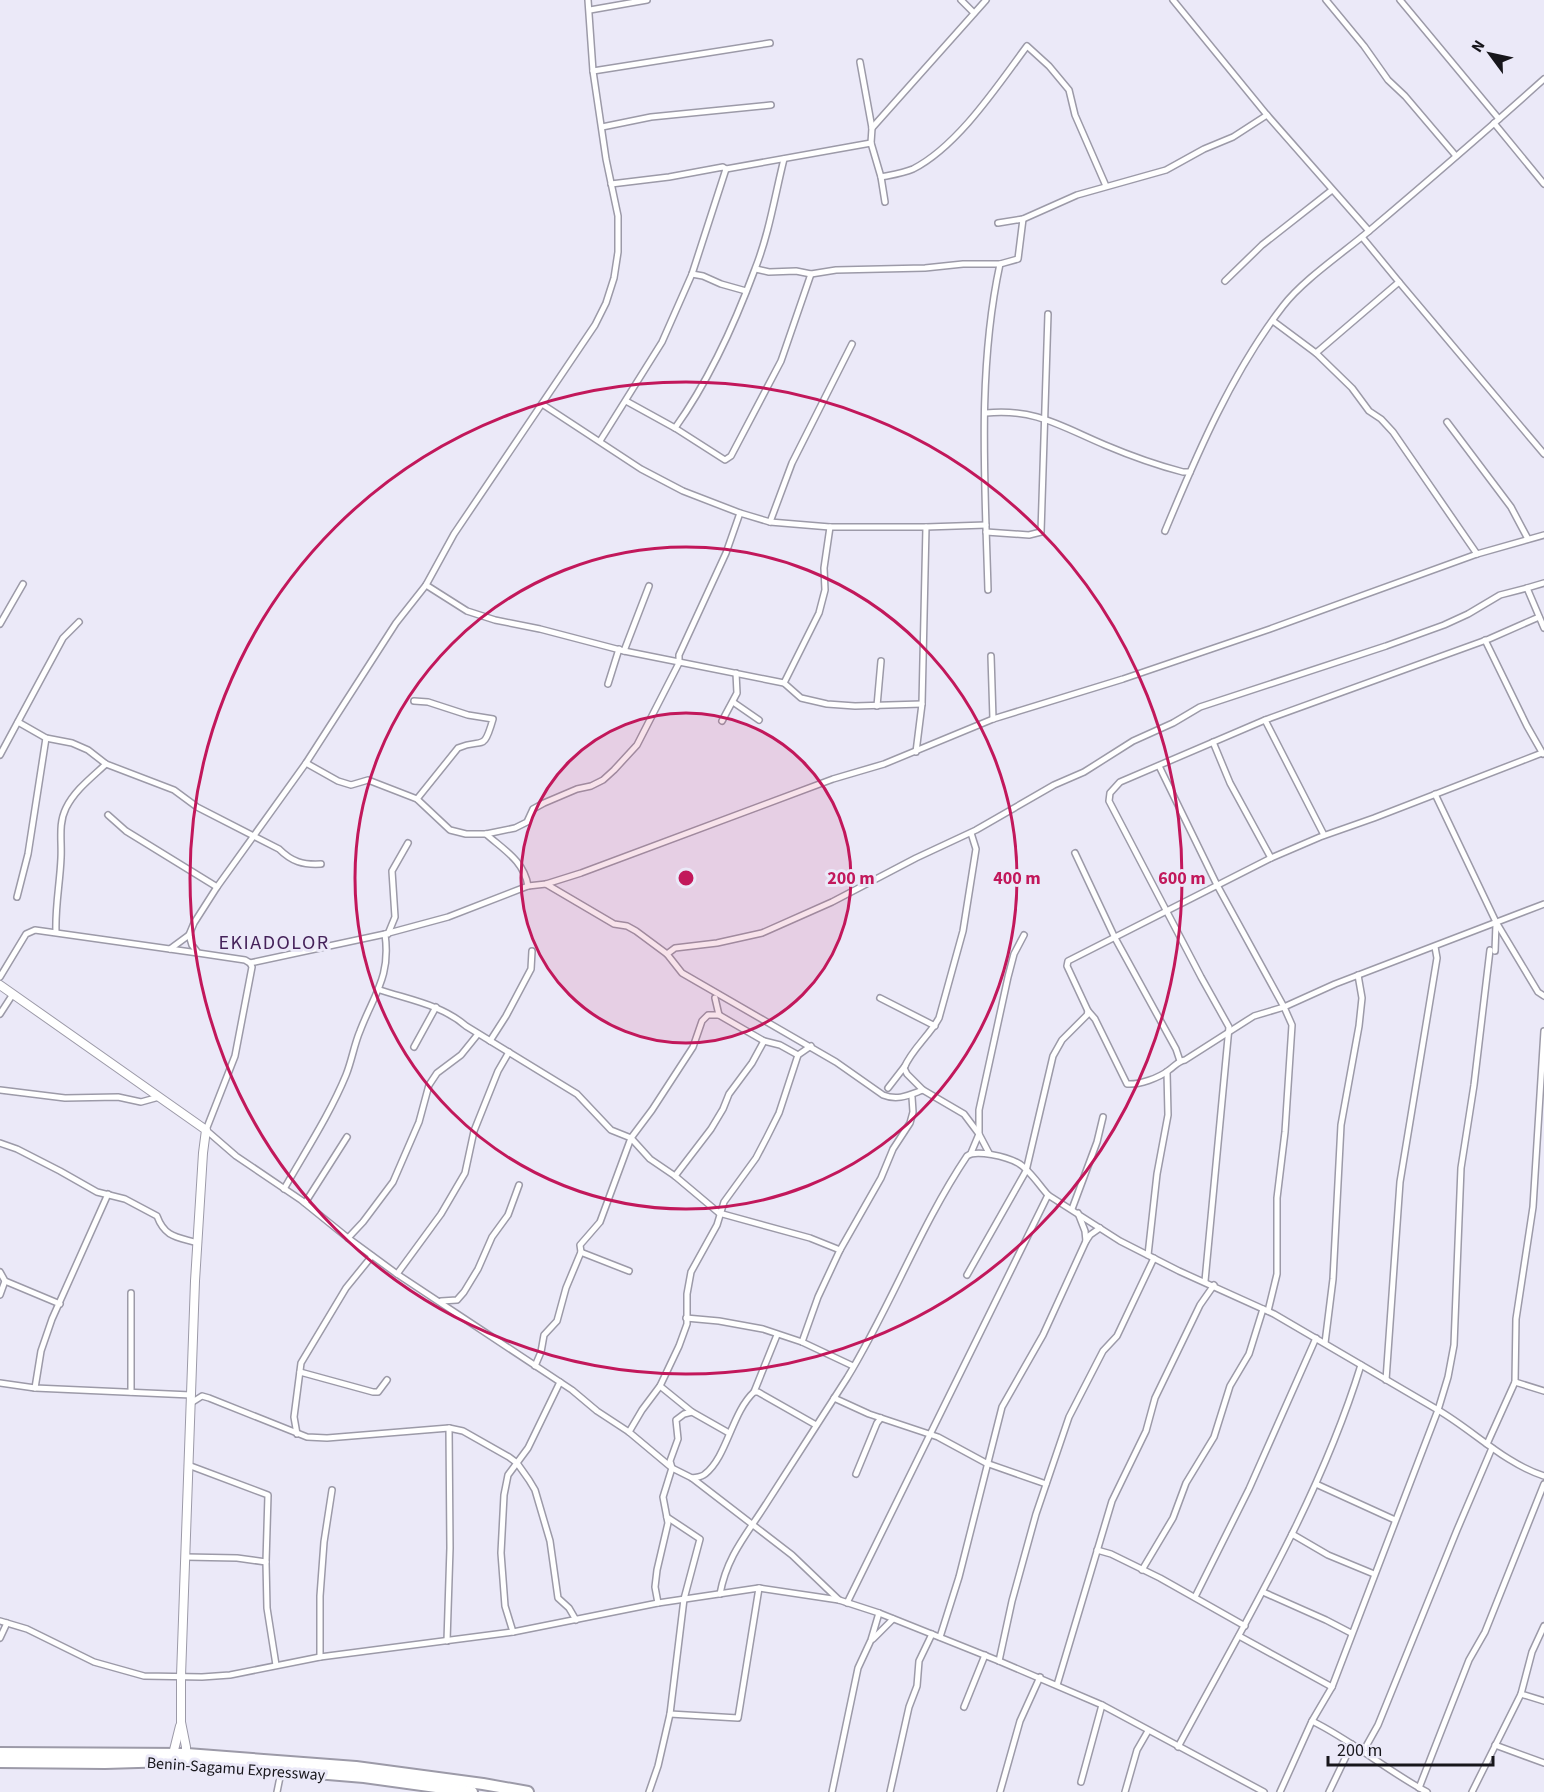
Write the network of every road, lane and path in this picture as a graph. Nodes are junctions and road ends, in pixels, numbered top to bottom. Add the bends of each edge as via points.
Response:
1 (588, 0) edge
2 (646, 0) edge
3 (961, 0) edge
4 (986, 0) edge
5 (1173, 0) edge
6 (1326, 0) edge
7 (1400, 0) edge
8 (590, 10) junction
9 (974, 13) junction
10 (770, 43) dead end
11 (860, 62) dead end
12 (593, 71) junction
13 (1544, 80) edge
14 (771, 105) dead end
15 (1267, 115) junction
16 (1497, 121) junction
17 (602, 127) junction
18 (872, 128) junction
19 (871, 142) junction
20 (1456, 156) junction
21 (784, 159) junction
22 (726, 169) junction
23 (881, 177) junction
24 (611, 184) junction
25 (1544, 184) edge
26 (1106, 186) junction
27 (1332, 190) junction
28 (885, 202) dead end
29 (1023, 219) junction
30 (998, 223) dead end
31 (1369, 231) junction
32 (1362, 237) junction
33 (1000, 264) junction
34 (756, 269) junction
35 (692, 274) junction
36 (811, 274) junction
37 (1225, 281) dead end
38 (1399, 282) junction
39 (746, 291) junction
40 (1048, 314) dead end
41 (1273, 321) junction
42 (852, 344) dead end
43 (1316, 353) junction
44 (627, 401) junction
45 (542, 404) junction
46 (986, 414) junction
47 (1045, 419) junction
48 (1447, 422) dead end
49 (675, 428) junction
50 (600, 441) junction
51 (1544, 454) edge
52 (1190, 472) junction
53 (740, 513) junction
54 (770, 522) junction
55 (986, 525) junction
56 (830, 527) junction
57 (926, 527) junction
58 (1165, 531) dead end
59 (986, 532) junction
60 (1544, 535) edge
61 (1528, 539) junction
62 (1478, 554) junction
63 (1544, 583) edge
64 (23, 584) dead end
65 (426, 585) junction
66 (649, 586) dead end
67 (1527, 588) junction
68 (988, 590) dead end
69 (1539, 617) junction
70 (79, 622) dead end
71 (0, 624) edge
72 (1544, 628) edge
73 (1485, 640) junction
74 (621, 650) junction
75 (991, 656) dead end
76 (881, 661) dead end
77 (679, 663) junction
78 (736, 673) junction
79 (784, 683) junction
80 (608, 684) dead end
81 (414, 700) dead end
82 (732, 702) junction
83 (922, 704) junction
84 (877, 706) junction
85 (993, 719) junction
86 (759, 720) dead end
87 (1265, 720) junction
88 (722, 721) dead end
89 (18, 722) junction
90 (46, 738) junction
91 (1213, 742) junction
92 (916, 752) junction
93 (1543, 754) edge
94 (0, 755) edge
95 (306, 763) junction
96 (106, 764) junction
97 (1159, 766) junction
98 (1435, 794) junction
99 (417, 799) junction
100 (108, 815) dead end
101 (971, 832) junction
102 (486, 834) junction
103 (1324, 835) junction
104 (253, 837) junction
105 (408, 843) dead end
106 (1075, 853) dead end
107 (1271, 858) junction
108 (321, 864) dead end
109 (546, 884) junction
110 (1217, 885) junction
111 (528, 886) junction
112 (217, 887) junction
113 (17, 897) dead end
114 (1544, 904) edge
115 (1166, 912) junction
116 (1496, 922) junction
117 (56, 932) junction
118 (387, 934) junction
119 (189, 935) junction
120 (1024, 935) dead end
121 (1115, 938) junction
122 (1435, 946) junction
123 (170, 949) junction
124 (532, 951) dead end
125 (198, 953) junction
126 (667, 954) junction
127 (1063, 955) dead end
128 (250, 963) junction
129 (1067, 966) junction
130 (1358, 975) junction
131 (0, 977) edge
132 (0, 985) edge
133 (380, 990) junction
134 (13, 994) junction
135 (1544, 996) edge
136 (715, 998) dead end
137 (880, 998) dead end
138 (436, 1007) junction
139 (1284, 1007) junction
140 (1088, 1011) junction
141 (0, 1014) edge
142 (719, 1015) junction
143 (935, 1026) junction
144 (1230, 1031) junction
145 (1544, 1031) edge
146 (478, 1034) junction
147 (490, 1041) junction
148 (764, 1041) junction
149 (811, 1046) junction
150 (414, 1047) dead end
151 (509, 1052) junction
152 (798, 1056) junction
153 (1180, 1060) junction
154 (905, 1066) junction
155 (1167, 1072) junction
156 (888, 1088) dead end
157 (0, 1090) edge
158 (923, 1090) junction
159 (161, 1097) junction
160 (912, 1097) junction
161 (1103, 1117) dead end
162 (206, 1130) junction
163 (979, 1134) junction
164 (347, 1137) dead end
165 (631, 1138) junction
166 (0, 1143) edge
167 (971, 1153) junction
168 (989, 1153) junction
169 (1026, 1170) junction
170 (675, 1176) junction
171 (519, 1185) dead end
172 (284, 1189) junction
173 (108, 1194) junction
174 (1048, 1195) junction
175 (108, 1203) dead end
176 (305, 1203) junction
177 (1075, 1211) junction
178 (719, 1213) junction
179 (1100, 1228) junction
180 (348, 1238) junction
181 (1086, 1241) junction
182 (198, 1243) junction
183 (840, 1250) junction
184 (580, 1252) junction
185 (1148, 1255) junction
186 (372, 1256) junction
187 (1154, 1258) junction
188 (629, 1271) dead end
189 (0, 1272) edge
190 (398, 1274) junction
191 (968, 1275) dead end
192 (5, 1281) junction
193 (1205, 1281) junction
194 (1214, 1286) junction
195 (131, 1293) dead end
196 (0, 1295) edge
197 (439, 1300) junction
198 (59, 1305) junction
199 (1266, 1310) junction
200 (686, 1318) junction
201 (777, 1335) junction
202 (1316, 1338) junction
203 (802, 1342) junction
204 (1325, 1343) junction
205 (1361, 1365) junction
206 (535, 1366) junction
207 (853, 1366) junction
208 (300, 1372) junction
209 (387, 1380) dead end
210 (1386, 1380) junction
211 (1515, 1382) junction
212 (0, 1383) edge
213 (560, 1383) junction
214 (660, 1386) junction
215 (35, 1388) junction
216 (1544, 1391) edge
217 (131, 1392) junction
218 (754, 1392) junction
219 (834, 1398) junction
220 (191, 1399) junction
221 (1438, 1410) junction
222 (692, 1412) junction
223 (881, 1418) junction
224 (816, 1425) junction
225 (449, 1428) junction
226 (629, 1432) junction
227 (729, 1433) junction
228 (297, 1434) junction
229 (930, 1435) junction
230 (1490, 1446) junction
231 (986, 1463) junction
232 (518, 1464) junction
233 (189, 1465) junction
234 (672, 1468) junction
235 (856, 1474) dead end
236 (1544, 1476) edge
237 (692, 1478) junction
238 (1046, 1484) junction
239 (1316, 1484) junction
240 (1544, 1484) edge
241 (332, 1490) dead end
242 (667, 1517) junction
243 (1395, 1520) junction
244 (752, 1524) junction
245 (1292, 1534) junction
246 (1097, 1550) junction
247 (185, 1557) junction
248 (266, 1563) junction
249 (1142, 1570) junction
250 (1374, 1574) junction
251 (759, 1588) junction
252 (1263, 1592) junction
253 (720, 1594) junction
254 (1195, 1597) junction
255 (684, 1599) junction
256 (839, 1600) junction
257 (658, 1603) junction
258 (847, 1603) junction
259 (879, 1613) junction
260 (893, 1619) junction
261 (576, 1620) junction
262 (0, 1621) edge
263 (7, 1623) junction
264 (1245, 1626) junction
265 (1544, 1626) edge
266 (513, 1632) junction
267 (1351, 1633) junction
268 (932, 1634) junction
269 (1239, 1636) junction
270 (940, 1637) junction
271 (0, 1638) edge
272 (872, 1640) junction
273 (447, 1641) junction
274 (985, 1655) junction
275 (320, 1657) junction
276 (999, 1661) junction
277 (276, 1665) junction
278 (181, 1676) junction
279 (1040, 1677) junction
280 (1057, 1684) junction
281 (1332, 1687) junction
282 (1521, 1694) junction
283 (1544, 1701) edge
284 (1102, 1706) junction
285 (964, 1707) dead end
286 (670, 1714) junction
287 (1311, 1721) junction
288 (181, 1722) junction
289 (1148, 1731) junction
290 (1352, 1744) junction
291 (1495, 1745) junction
292 (1178, 1747) junction
293 (1364, 1750) junction
294 (0, 1753) edge
295 (172, 1757) junction
296 (186, 1758) junction
297 (0, 1762) edge
298 (1544, 1763) edge
299 (281, 1772) junction
300 (1081, 1782) dead end
301 (1419, 1788) junction
302 (277, 1792) edge
303 (472, 1792) edge
304 (528, 1792) edge
305 (649, 1792) edge
306 (832, 1792) edge
307 (890, 1792) edge
308 (1000, 1792) edge
309 (1125, 1792) edge
310 (1264, 1792) edge
311 (1280, 1792) edge
312 (1329, 1792) edge
313 (1427, 1792) edge
314 (1472, 1792) edge

1 - 8 street
2 - 8 street
3 - 9 street
4 - 9 street
5 - 15 street
6 - 20 street via 1388,80
7 - 16 street
8 - 12 street
9 - 18 street
10 - 12 street
11 - 18 street
12 - 17 street
13 - 16 street
14 - 17 street via 651,117
15 - 26 street via 1233,137 1166,170
15 - 27 street
16 - 20 street
16 - 25 street
17 - 24 street
18 - 19 street
19 - 21 street
19 - 23 street
20 - 31 street
21 - 22 street
21 - 34 street
22 - 24 street via 723,166
22 - 35 street
23 - 26 street via 912,169 938,150 974,117 1027,46 1069,90 1075,115
23 - 28 street
24 - 45 street via 618,216 614,278 595,325
26 - 29 street
27 - 31 street
27 - 37 street via 1262,245
29 - 30 street
29 - 33 street via 1018,259
31 - 32 street
32 - 38 street
32 - 41 street via 1294,294
33 - 36 street
33 - 46 street via 987,341
34 - 36 street
34 - 39 street
35 - 39 street
35 - 44 street via 662,342
36 - 49 street via 781,361 731,456 725,460
38 - 43 street
38 - 51 street
39 - 49 street via 709,376
40 - 47 street
41 - 43 street
41 - 52 street via 1214,420
42 - 54 street via 792,463
43 - 62 street via 1393,432
44 - 49 street
44 - 50 street
45 - 50 street
45 - 65 street via 454,534
46 - 47 street via 1007,411
46 - 55 street
47 - 52 street via 1143,461
47 - 59 street via 1041,532
48 - 61 street via 1511,507
50 - 53 street via 683,491
52 - 58 street
53 - 54 street
53 - 77 street via 679,655
54 - 56 street
55 - 57 street
55 - 59 street
56 - 57 street
56 - 79 street via 825,590 819,613
57 - 83 street
59 - 68 street
60 - 61 street
61 - 62 street
62 - 85 street via 1124,679
63 - 67 street
64 - 71 street
65 - 74 street via 467,611
65 - 95 street via 396,623
66 - 74 street
67 - 69 street
67 - 101 street via 1500,595 1444,625 1200,707
69 - 72 street
69 - 73 street
70 - 89 street via 63,638
73 - 87 street
73 - 93 street
74 - 77 street
74 - 80 street
75 - 85 street
76 - 84 street
77 - 78 street
77 - 102 street via 637,745 609,775 533,809 527,822 515,828
78 - 79 street
78 - 82 street via 737,693
79 - 84 street via 801,698 827,704
81 - 99 street via 493,719 488,738 479,745 458,748
82 - 86 street
82 - 88 street
83 - 84 street
83 - 92 street
85 - 92 street
87 - 91 street
87 - 103 street
89 - 90 street
89 - 94 street
90 - 96 street via 72,743
90 - 113 street via 30,846
91 - 97 street
91 - 107 street via 1230,783
92 - 109 street
93 - 98 street
95 - 99 street via 338,782 351,785 368,780
95 - 104 street
96 - 104 street via 174,790
96 - 117 street via 75,794 65,810 60,833
97 - 110 street
97 - 115 street via 1120,782 1110,792 1109,801
98 - 103 street
98 - 116 street
99 - 102 street via 450,830
100 - 112 street via 126,831
101 - 126 street via 762,933 717,944 675,948
101 - 143 street via 976,849 963,931
102 - 111 street via 526,872
103 - 107 street
104 - 108 street via 296,862
104 - 112 street
105 - 118 street via 392,871 395,917
106 - 121 street
107 - 110 street
109 - 111 street
109 - 126 street via 614,924 636,931
110 - 115 street
110 - 139 street
111 - 118 street
112 - 119 street
114 - 116 street
115 - 121 street
115 - 144 street
116 - 122 street
116 - 135 street
116 - 221 street via 1461,1168 1454,1345
117 - 123 street
117 - 131 street via 35,930 26,934
118 - 128 street
118 - 133 street
119 - 123 street
119 - 125 street
120 - 163 street via 1008,977 979,1110
121 - 129 street via 1068,961
121 - 153 street
122 - 130 street
122 - 210 street via 1436,965 1400,1182
123 - 125 street
124 - 147 street via 531,969
125 - 128 street
126 - 149 street via 682,973 697,983
127 - 129 street
128 - 162 street via 235,1056
129 - 140 street
130 - 139 street
130 - 204 street via 1362,998 1341,1125 1333,1279
132 - 134 street
133 - 138 street
133 - 172 street via 359,1032 346,1075
134 - 141 street
134 - 159 street
136 - 142 street
137 - 143 street
138 - 146 street
138 - 150 street
139 - 144 street via 1254,1016
139 - 199 street via 1292,1026 1277,1198 1277,1274
140 - 155 street via 1127,1084
140 - 169 street via 1053,1056
142 - 148 street
142 - 165 street via 708,1015 702,1021 693,1047
143 - 154 street
144 - 153 street
144 - 193 street
145 - 211 street via 1533,1207 1516,1319
146 - 147 street
146 - 180 street via 429,1085 419,1122 393,1182
147 - 151 street
148 - 152 street
148 - 170 street via 711,1129
149 - 152 street
149 - 160 street via 883,1095
151 - 165 street via 577,1094 611,1130
151 - 190 street via 474,1131 465,1173
152 - 178 street via 767,1137
153 - 155 street
154 - 156 street
154 - 158 street via 907,1074
155 - 185 street via 1168,1115
157 - 159 street via 65,1098 118,1097 141,1102
158 - 160 street
158 - 163 street via 964,1114
159 - 162 street
160 - 183 street via 910,1123
161 - 177 street
162 - 172 street
162 - 182 street
163 - 167 street
163 - 168 street
164 - 176 street
165 - 170 street via 650,1159
165 - 184 street via 600,1222 580,1245
166 - 173 street
167 - 168 street
167 - 207 street via 924,1228
168 - 169 street via 1018,1163
169 - 174 street
169 - 191 street
170 - 178 street
171 - 197 street via 508,1215 464,1292 457,1299
172 - 176 street
173 - 182 street via 157,1216 169,1235
173 - 198 street
174 - 177 street
174 - 229 street
175 - 198 street
176 - 180 street
177 - 179 street
177 - 181 street
178 - 183 street
178 - 200 street via 717,1225 691,1272
179 - 181 street
179 - 185 street
180 - 186 street
181 - 231 street via 1043,1335 1002,1407
182 - 220 street
183 - 203 street
184 - 188 street
184 - 206 street via 557,1320 544,1335
185 - 187 street
186 - 190 street
186 - 208 street via 346,1288
187 - 193 street
187 - 238 street via 1117,1336 1103,1351 1069,1417
189 - 192 street
190 - 197 street
192 - 196 street
192 - 198 street
193 - 194 street
194 - 199 street
194 - 246 street via 1200,1305 1155,1398 1146,1431 1112,1501
195 - 217 street
197 - 206 street
198 - 215 street via 41,1351
199 - 202 street
199 - 249 street via 1249,1354 1230,1386 1214,1437
200 - 201 street via 763,1329
200 - 214 street via 679,1346
201 - 203 street
201 - 218 street
202 - 204 street
202 - 254 street via 1249,1489
203 - 207 street
204 - 205 street
205 - 210 street
205 - 239 street
206 - 213 street
207 - 219 street
208 - 209 street via 373,1392 378,1392
208 - 228 street via 294,1417
210 - 221 street
211 - 216 street
211 - 230 street
212 - 215 street
213 - 226 street
213 - 232 street
214 - 222 street
214 - 226 street
215 - 217 street
217 - 220 street
218 - 224 street
218 - 227 street
219 - 223 street
219 - 224 street
220 - 228 street via 209,1398
220 - 233 street
221 - 230 street
221 - 243 street
222 - 227 street
222 - 234 street via 676,1420 678,1439 670,1461
223 - 229 street
223 - 235 street
224 - 244 street
225 - 228 street via 327,1438
225 - 232 street via 463,1431
225 - 273 street
226 - 234 street
227 - 237 street via 715,1463 704,1475
229 - 231 street
229 - 258 street
230 - 236 street via 1509,1460
230 - 293 street via 1378,1725
231 - 238 street
231 - 270 street via 959,1577
232 - 261 street via 535,1490 550,1541 558,1598
232 - 266 street via 508,1475 504,1494 501,1553 505,1606
233 - 247 street
233 - 248 street via 268,1495
234 - 237 street
234 - 242 street via 663,1497
237 - 244 street
238 - 276 street
239 - 243 street
239 - 245 street
240 - 301 street
241 - 275 street via 320,1596
242 - 255 street via 700,1539
242 - 257 street via 656,1579
243 - 250 street
244 - 253 street via 730,1560
244 - 256 street
245 - 250 street via 1328,1556
245 - 252 street
246 - 249 street
246 - 280 street
247 - 248 street
247 - 278 street
248 - 277 street via 267,1608
249 - 254 street
250 - 267 street
251 - 253 street
251 - 256 street
251 - 286 street via 738,1718
252 - 264 street
252 - 267 street
253 - 255 street
254 - 264 street
255 - 257 street
255 - 286 street
256 - 258 street
257 - 261 street
258 - 259 street
259 - 260 street
259 - 272 street
260 - 268 street
260 - 272 street
261 - 266 street
262 - 263 street
263 - 271 street
263 - 278 street via 94,1662 144,1676
264 - 269 street
265 - 282 street via 1532,1652
266 - 273 street
267 - 281 street
268 - 270 street
268 - 307 street via 919,1661 917,1686
269 - 281 street
269 - 292 street
270 - 274 street
272 - 306 street via 858,1668
273 - 275 street
274 - 276 street
274 - 285 street
275 - 277 street
276 - 279 street
277 - 278 street via 230,1675
278 - 288 street
279 - 280 street
279 - 308 street via 1020,1721
280 - 284 street
281 - 287 street
282 - 283 street
282 - 291 street
284 - 289 street
284 - 300 street
286 - 305 street
287 - 290 street
287 - 311 street
288 - 295 street
288 - 296 street
289 - 292 street
289 - 309 street via 1137,1750
290 - 293 street
290 - 312 street
291 - 298 street
291 - 314 street
292 - 310 street
293 - 301 street
294 - 295 highway
295 - 296 highway
295 - 297 highway, Benin-Sagamu Expressway via 105,1763
296 - 299 highway, Benin-Sagamu Expressway
296 - 304 highway via 356,1767
299 - 302 street
299 - 303 highway, Benin-Sagamu Expressway via 364,1777
301 - 313 street

